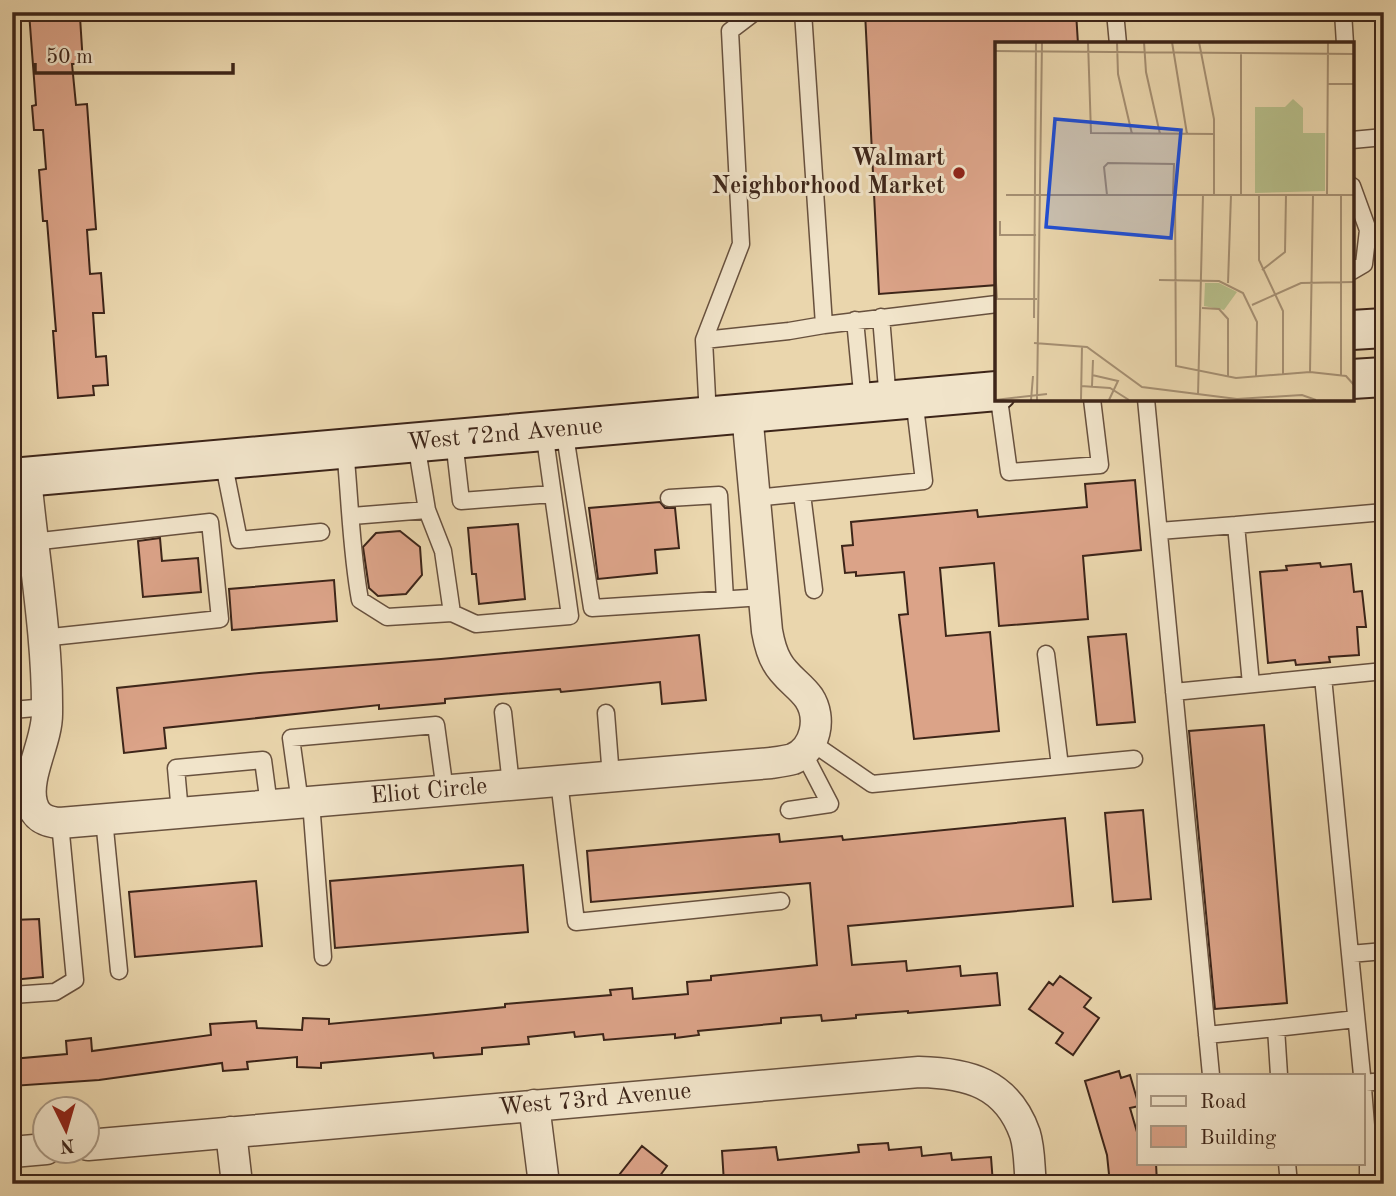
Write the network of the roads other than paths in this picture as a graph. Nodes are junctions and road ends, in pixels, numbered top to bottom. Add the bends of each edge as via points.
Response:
1 (755, 12) edge
2 (803, 12) edge
3 (1115, 12) edge
4 (1343, 12) edge
5 (1118, 42) edge
6 (1345, 42) edge
7 (1384, 137) edge
8 (1354, 140) edge
9 (1354, 192) edge
10 (1354, 270) edge
11 (995, 304) edge
12 (881, 317) junction
13 (855, 320) junction
14 (824, 325) junction
15 (1384, 328) edge
16 (1354, 330) edge
17 (704, 340) junction
18 (1384, 377) edge
19 (1354, 379) edge
20 (995, 391) edge
21 (888, 401) junction
22 (999, 401) edge
23 (1092, 401) edge
24 (1146, 401) edge
25 (747, 414) junction
26 (708, 417) junction
27 (554, 430) junction
28 (454, 440) junction
29 (416, 443) junction
30 (345, 449) junction
31 (223, 460) junction
32 (19, 478) edge
33 (552, 494) junction
34 (802, 494) junction
35 (755, 498) junction
36 (669, 499) dead end
37 (427, 510) junction
38 (1384, 512) edge
39 (352, 516) junction
40 (1236, 525) junction
41 (1159, 531) junction
42 (321, 533) dead end
43 (32, 542) junction
44 (814, 590) dead end
45 (764, 597) junction
46 (726, 599) junction
47 (452, 613) junction
48 (42, 638) junction
49 (1046, 654) dead end
50 (1384, 671) edge
51 (1323, 677) junction
52 (1251, 684) junction
53 (1174, 692) junction
54 (47, 707) junction
55 (12, 710) edge
56 (503, 712) dead end
57 (606, 713) dead end
58 (807, 747) junction
59 (1134, 759) dead end
60 (1060, 766) junction
61 (611, 777) junction
62 (559, 781) junction
63 (511, 785) junction
64 (445, 791) junction
65 (305, 802) junction
66 (269, 805) junction
67 (789, 810) dead end
68 (180, 813) junction
69 (104, 819) junction
70 (60, 823) junction
71 (781, 901) dead end
72 (1384, 951) edge
73 (1350, 954) junction
74 (323, 957) dead end
75 (119, 971) dead end
76 (12, 995) edge
77 (1356, 1019) junction
78 (1276, 1028) junction
79 (1207, 1035) junction
80 (1211, 1074) edge
81 (1279, 1074) edge
82 (1362, 1074) edge
83 (1384, 1081) edge
84 (1364, 1085) edge
85 (534, 1105) junction
86 (1364, 1107) edge
87 (231, 1132) junction
88 (102, 1144) edge
89 (32, 1150) edge
90 (1366, 1150) edge
91 (12, 1152) edge
92 (1287, 1164) edge
93 (237, 1184) edge
94 (544, 1184) edge
95 (1031, 1184) edge
96 (1289, 1184) edge
97 (1368, 1184) edge

1 - 17 lane via 730,32 741,244
2 - 14 lane
3 - 5 lane
4 - 6 lane
7 - 8 lane
9 - 10 lane via 1368,230 1364,264
11 - 12 lane
12 - 13 lane
12 - 21 lane
13 - 14 lane
13 - 21 lane
14 - 17 lane
15 - 16 main road
17 - 26 lane
18 - 19 main road
20 - 21 main road, West 72nd Avenue
21 - 25 main road, West 72nd Avenue
21 - 34 lane via 924,481
22 - 23 lane via 1009,472 1100,465
24 - 41 lane
25 - 26 main road, West 72nd Avenue
25 - 35 street
26 - 27 main road, West 72nd Avenue
27 - 28 main road, West 72nd Avenue
27 - 33 lane
27 - 46 lane via 592,608
28 - 29 main road, West 72nd Avenue
28 - 33 lane via 461,501
29 - 30 main road, West 72nd Avenue
29 - 37 lane
30 - 31 main road, West 72nd Avenue
30 - 39 lane
31 - 32 main road, West 72nd Avenue
31 - 42 lane via 239,540
32 - 43 street
33 - 47 lane via 570,616 476,624
34 - 35 lane
34 - 44 lane
35 - 45 street
36 - 46 lane via 719,495
37 - 39 lane
37 - 47 lane via 443,551
38 - 40 lane
39 - 47 lane via 360,600 387,617
40 - 41 lane
40 - 52 lane
41 - 53 lane
43 - 48 street
43 - 48 lane via 210,522 220,619
45 - 46 lane
45 - 58 street via 767,631 777,663 814,707 815,731
48 - 54 street
49 - 60 lane
50 - 51 lane
51 - 52 lane
51 - 73 lane
52 - 53 lane
53 - 79 lane
54 - 55 lane
54 - 70 street via 44,741 30,794 40,818
56 - 63 lane
57 - 61 lane
58 - 60 lane via 872,784
58 - 61 street, Eliot Circle via 794,758 771,763
58 - 67 lane via 830,804
59 - 60 lane
61 - 62 street, Eliot Circle
62 - 63 street, Eliot Circle
62 - 71 lane via 576,922
63 - 64 street, Eliot Circle
64 - 65 street, Eliot Circle
64 - 65 lane via 436,725 291,738
65 - 66 street, Eliot Circle
65 - 74 lane
66 - 68 street, Eliot Circle
66 - 68 lane via 263,760 176,768
68 - 69 street, Eliot Circle
69 - 70 street, Eliot Circle
69 - 75 lane
70 - 76 lane via 75,980 55,992
72 - 73 lane
73 - 77 lane
77 - 78 lane
77 - 82 lane
78 - 79 lane
78 - 81 lane
79 - 80 lane
83 - 84 lane
85 - 87 street, West 73rd Avenue
85 - 94 street
85 - 95 street, West 73rd Avenue via 948,1072 989,1086 1011,1108 1024,1133
86 - 90 lane
87 - 88 street, West 73rd Avenue
87 - 93 street
89 - 91 street
90 - 97 lane
92 - 96 lane

